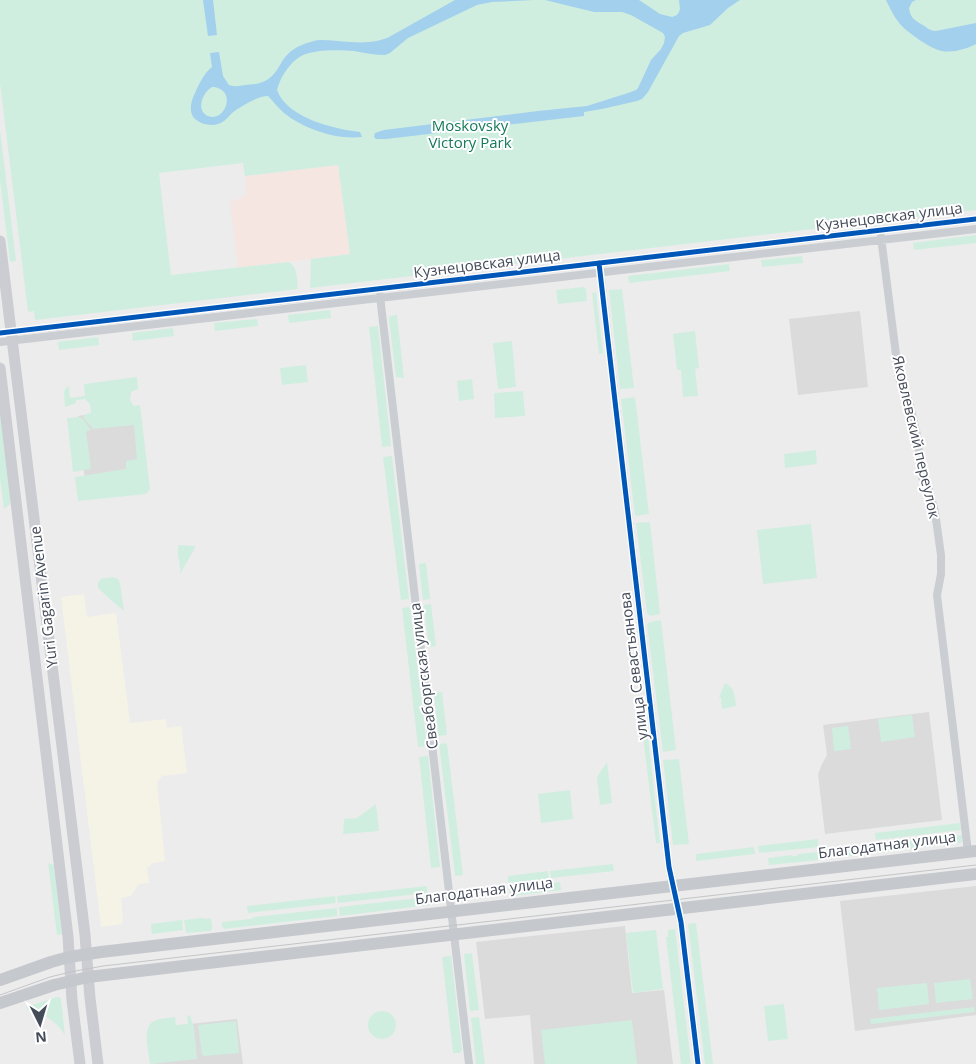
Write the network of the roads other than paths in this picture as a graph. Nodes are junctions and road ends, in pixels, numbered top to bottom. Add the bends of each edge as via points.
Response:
1 (976, 219) edge
2 (881, 230) junction
3 (976, 230) edge
4 (882, 240) junction
5 (0, 241) edge
6 (599, 263) junction
7 (600, 273) junction
8 (379, 289) junction
9 (380, 299) junction
10 (8, 335) edge
11 (0, 342) edge
12 (0, 368) edge
13 (972, 852) edge
14 (863, 865) junction
15 (976, 874) edge
16 (673, 885) junction
17 (866, 887) junction
18 (678, 908) junction
19 (452, 911) junction
20 (454, 934) junction
21 (86, 954) junction
22 (69, 957) junction
23 (88, 977) junction
24 (0, 980) edge
25 (71, 980) junction
26 (0, 1003) edge
27 (80, 1064) edge
28 (98, 1064) edge
29 (469, 1064) edge
30 (698, 1064) edge

1 - 2 street, Кузнецовская улица
2 - 4 street, Яковлевский переулок
2 - 6 street, Кузнецовская улица
3 - 4 street, Кузнецовская улица
4 - 7 street, Кузнецовская улица
4 - 13 street, Яковлевский переулок via 899,378 907,394 917,435 922,477 935,512 942,574 937,595
5 - 10 main road, Yuri Gagarin Avenue
6 - 7 street, улица Севастьянова
6 - 8 street, Кузнецовская улица
7 - 9 street, Кузнецовская улица
7 - 16 street, улица Севастьянова
8 - 9 street, Свеаборгская улица
8 - 10 street, Кузнецовская улица
9 - 10 street, Кузнецовская улица
9 - 19 street, Свеаборгская улица
10 - 11 street, Кузнецовская улица
10 - 21 main road, Yuri Gagarin Avenue via 44,593
12 - 22 main road, Yuri Gagarin Avenue
13 - 14 main road, Благодатная улица
14 - 16 main road, Благодатная улица
14 - 17 main road
15 - 17 main road
16 - 18 street, улица Севастьянова
16 - 19 main road, Благодатная улица
17 - 18 main road
18 - 20 main road
18 - 30 street, улица Севастьянова
19 - 20 street, Свеаборгская улица
19 - 21 main road, Благодатная улица
20 - 23 main road
20 - 29 street, Свеаборгская улица
21 - 22 main road, Благодатная улица
21 - 23 main road, Yuri Gagarin Avenue
22 - 24 main road, Благодатная улица
22 - 25 main road, Yuri Gagarin Avenue
23 - 25 main road
23 - 28 main road, Yuri Gagarin Avenue
25 - 26 main road
25 - 27 main road, Yuri Gagarin Avenue

